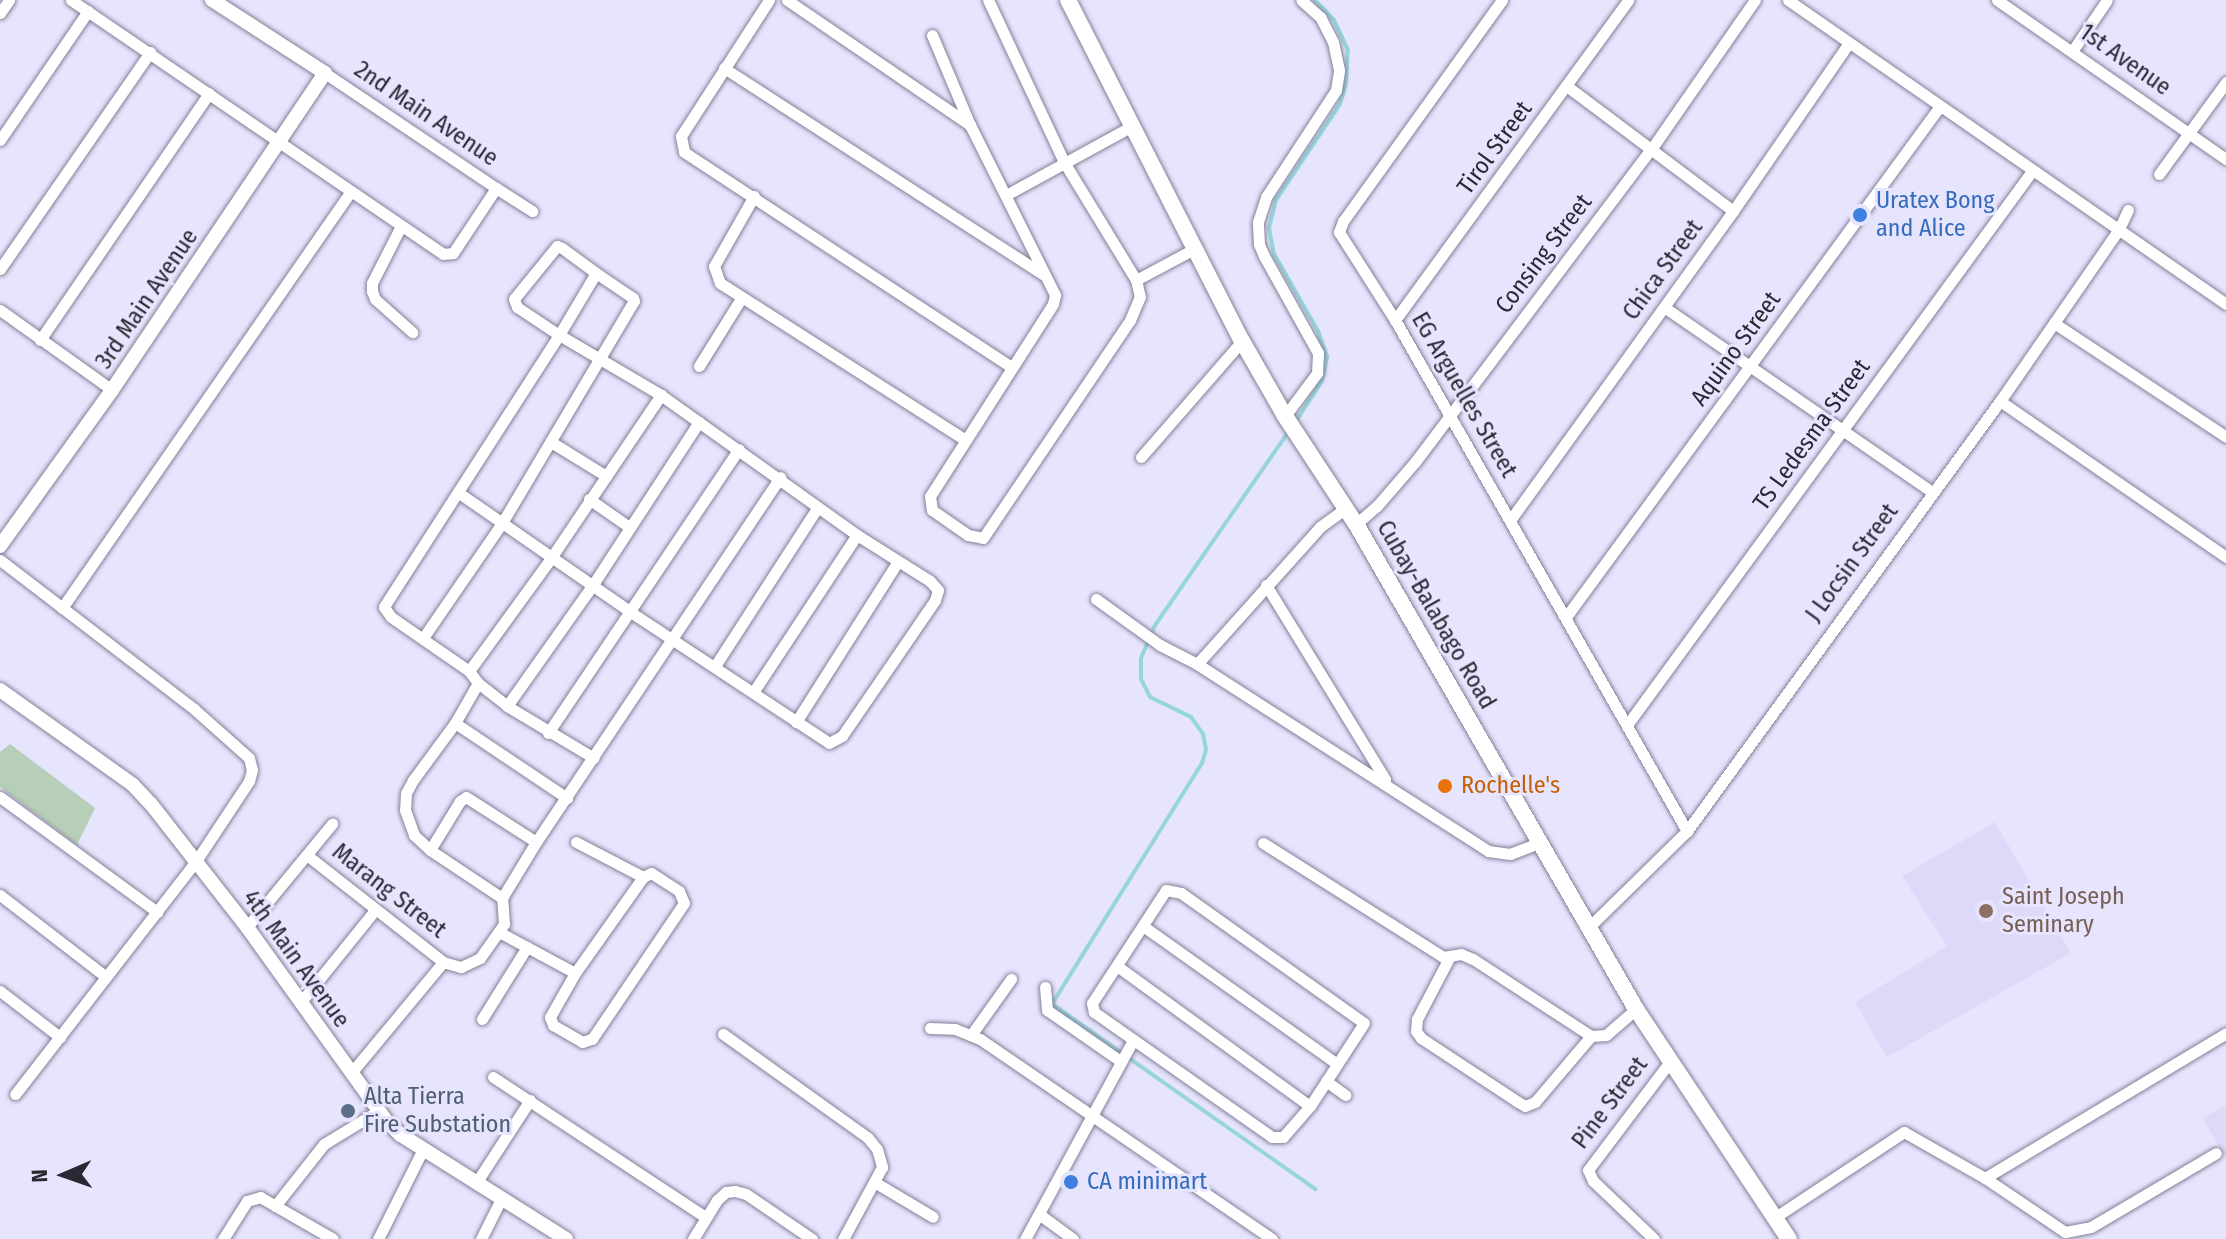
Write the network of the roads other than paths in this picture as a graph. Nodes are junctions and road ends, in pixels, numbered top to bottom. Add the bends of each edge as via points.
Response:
1 (9, 0) edge
2 (71, 0) edge
3 (212, 0) edge
4 (769, 0) edge
5 (787, 0) edge
6 (988, 0) edge
7 (1068, 0) edge
8 (1301, 0) edge
9 (1502, 0) edge
10 (1628, 0) edge
11 (1755, 0) edge
12 (1788, 0) edge
13 (1997, 0) edge
14 (2107, 0) edge
15 (88, 11) junction
16 (0, 13) edge
17 (932, 35) dead end
18 (1848, 44) junction
19 (2073, 50) junction
20 (150, 52) junction
21 (724, 68) junction
22 (325, 73) junction
23 (2226, 82) edge
24 (1568, 87) junction
25 (209, 93) junction
26 (1940, 106) junction
27 (970, 125) junction
28 (1132, 126) junction
29 (2189, 133) junction
30 (0, 140) edge
31 (280, 141) junction
32 (1652, 148) junction
33 (2226, 159) edge
34 (1064, 162) junction
35 (2032, 171) junction
36 (2159, 174) dead end
37 (496, 188) junction
38 (351, 191) junction
39 (1006, 195) junction
40 (754, 196) junction
41 (2128, 210) dead end
42 (532, 211) dead end
43 (1733, 211) junction
44 (401, 226) junction
45 (2119, 229) junction
46 (1196, 248) junction
47 (0, 269) edge
48 (596, 273) junction
49 (1046, 275) junction
50 (1136, 280) junction
51 (742, 297) junction
52 (2226, 304) edge
53 (1664, 307) junction
54 (0, 310) edge
55 (1395, 320) junction
56 (2054, 323) junction
57 (412, 332) dead end
58 (559, 335) junction
59 (40, 340) junction
60 (1242, 341) junction
61 (600, 360) junction
62 (699, 366) dead end
63 (1010, 366) junction
64 (1750, 368) junction
65 (112, 390) junction
66 (661, 395) junction
67 (2000, 401) junction
68 (1450, 415) junction
69 (1288, 420) junction
70 (699, 422) junction
71 (1841, 432) junction
72 (2226, 437) edge
73 (964, 439) junction
74 (551, 442) junction
75 (739, 449) junction
76 (1141, 457) dead end
77 (606, 476) junction
78 (780, 477) junction
79 (1931, 491) junction
80 (459, 493) junction
81 (589, 499) junction
82 (818, 507) junction
83 (1346, 508) junction
84 (1511, 519) junction
85 (502, 523) junction
86 (1356, 524) junction
87 (629, 527) junction
88 (857, 535) junction
89 (0, 546) edge
90 (2226, 557) edge
91 (551, 558) junction
92 (0, 560) edge
93 (897, 563) junction
94 (1266, 585) junction
95 (592, 586) junction
96 (1096, 599) dead end
97 (62, 608) junction
98 (632, 613) junction
99 (1566, 617) junction
100 (423, 638) junction
101 (672, 638) junction
102 (1197, 664) junction
103 (715, 666) junction
104 (469, 671) junction
105 (478, 683) junction
106 (0, 690) edge
107 (754, 691) junction
108 (507, 706) junction
109 (796, 722) junction
110 (455, 723) junction
111 (1627, 725) junction
112 (548, 733) junction
113 (594, 758) junction
114 (1387, 783) junction
115 (0, 797) edge
116 (567, 798) junction
117 (332, 824) dead end
118 (1687, 831) junction
119 (536, 842) junction
120 (576, 842) dead end
121 (1263, 843) dead end
122 (1539, 843) junction
123 (430, 850) junction
124 (308, 856) junction
125 (196, 861) junction
126 (643, 877) junction
127 (0, 895) edge
128 (502, 898) junction
129 (375, 910) junction
130 (157, 912) junction
131 (1143, 926) junction
132 (1590, 926) junction
133 (247, 927) junction
134 (499, 932) junction
135 (527, 947) junction
136 (1449, 958) junction
137 (443, 962) junction
138 (1117, 966) junction
139 (575, 973) junction
140 (106, 977) junction
141 (1011, 979) dead end
142 (1045, 987) dead end
143 (0, 991) edge
144 (300, 1003) junction
145 (1636, 1009) junction
146 (482, 1019) dead end
147 (930, 1028) dead end
148 (2226, 1033) edge
149 (723, 1034) dead end
150 (971, 1035) junction
151 (1591, 1036) junction
152 (60, 1037) junction
153 (1125, 1052) junction
154 (1669, 1063) junction
155 (1337, 1064) junction
156 (351, 1073) junction
157 (493, 1077) dead end
158 (1326, 1081) junction
159 (15, 1094) dead end
160 (1345, 1095) dead end
161 (530, 1100) junction
162 (1310, 1106) junction
163 (378, 1111) junction
164 (1090, 1114) junction
165 (423, 1149) junction
166 (2216, 1153) dead end
167 (1985, 1178) junction
168 (476, 1183) junction
169 (876, 1183) junction
170 (501, 1199) junction
171 (275, 1206) junction
172 (1039, 1214) junction
173 (705, 1217) junction
174 (933, 1217) dead end
175 (1774, 1218) junction
176 (223, 1239) edge
177 (333, 1239) edge
178 (378, 1239) edge
179 (481, 1239) edge
180 (566, 1239) edge
181 (693, 1239) edge
182 (812, 1239) edge
183 (843, 1239) edge
184 (1025, 1239) edge
185 (1073, 1239) edge
186 (1272, 1239) edge
187 (1654, 1239) edge
188 (1789, 1239) edge

1 - 16 street
2 - 15 street, 2nd Main Avenue
3 - 22 street, 2nd Main Avenue
4 - 21 street
5 - 27 street
6 - 34 street
7 - 28 main road, Cubay-Balabago Road
8 - 69 street via 1320,17 1339,70 1336,90 1266,197 1258,222 1259,244 1318,353 1317,373
9 - 55 street, EG Arguelles Street via 1340,226
10 - 24 street, Tirol Street
11 - 32 street, Consing Street
12 - 18 street
13 - 19 street, 1st Avenue
14 - 19 street
15 - 20 street, 2nd Main Avenue
15 - 30 street
17 - 27 street
18 - 26 street
18 - 43 street, Chica Street
19 - 29 street, 1st Avenue
20 - 25 street, 2nd Main Avenue
20 - 47 street
21 - 40 street via 681,136 681,146
21 - 49 street
22 - 31 street, 3rd Main Avenue
22 - 37 street, 2nd Main Avenue
23 - 29 street
24 - 32 street
24 - 55 street, Tirol Street
25 - 31 street, 2nd Main Avenue
25 - 59 street
26 - 35 street
26 - 64 street, Aquino Street
27 - 39 street
28 - 34 street
28 - 46 main road, Cubay-Balabago Road
29 - 33 street, 1st Avenue
29 - 36 street
31 - 38 street, 2nd Main Avenue
31 - 65 street, 3rd Main Avenue
32 - 43 street
32 - 68 street, Consing Street
34 - 39 street
34 - 50 street
35 - 45 street
35 - 71 street, TS Ledesma Street
37 - 42 street
37 - 44 street, 2nd Main Avenue via 453,253 443,254
38 - 44 street, 2nd Main Avenue
38 - 97 street
39 - 49 street
40 - 51 street via 714,266 720,283
40 - 63 street
41 - 45 street, J Locsin Street
43 - 53 street, Chica Street
44 - 57 street via 372,291
45 - 52 street
45 - 56 street, J Locsin Street
46 - 50 street
46 - 60 main road, Cubay-Balabago Road
48 - 58 street
48 - 58 street via 557,246 514,299 517,307
48 - 61 street via 634,301
49 - 63 street via 1055,295 1053,304
50 - 73 street via 1140,297 1130,320 983,538 968,535 929,503
51 - 62 street
51 - 73 street
53 - 64 street
53 - 84 street, Chica Street
54 - 59 street
55 - 68 street, EG Arguelles Street
56 - 67 street, J Locsin Street
56 - 72 street
58 - 61 street
58 - 80 street
59 - 65 street
60 - 69 main road, Cubay-Balabago Road
60 - 76 street
61 - 66 street
61 - 74 street
63 - 73 street
64 - 71 street
64 - 99 street, Aquino Street
65 - 89 street, 3rd Main Avenue
66 - 70 street
66 - 77 street
67 - 79 street, J Locsin Street
67 - 90 street
68 - 84 street, EG Arguelles Street
68 - 86 street, Consing Street via 1377,506
69 - 83 main road, Cubay-Balabago Road
70 - 75 street
70 - 87 street
71 - 79 street
71 - 111 street, TS Ledesma Street
74 - 77 street
74 - 85 street
75 - 78 street
75 - 98 street
77 - 81 street
78 - 82 street
78 - 101 street
79 - 118 street, J Locsin Street
80 - 85 street
80 - 100 street via 385,603 385,612
81 - 87 street
81 - 91 street
82 - 88 street
82 - 103 street
83 - 86 main road, Cubay-Balabago Road
83 - 94 street via 1320,527
84 - 99 street, EG Arguelles Street
85 - 91 street
85 - 100 street
86 - 122 main road, Cubay-Balabago Road
87 - 95 street
88 - 93 street
88 - 107 street
91 - 95 street
91 - 104 street
92 - 97 street
93 - 109 street
93 - 109 street via 935,586 935,600 839,741 824,740
94 - 102 street
94 - 114 street
95 - 98 street
95 - 108 street
96 - 102 street via 1160,645
97 - 125 street via 249,758 249,781
98 - 101 street
98 - 112 street
99 - 111 street, EG Arguelles Street
100 - 104 street
101 - 103 street
101 - 113 street
102 - 114 street
103 - 107 street
104 - 105 street
105 - 108 street
105 - 110 street
106 - 125 street, 4th Main Avenue via 133,785
107 - 109 street
108 - 112 street
110 - 116 street
110 - 123 street via 406,793 409,824
111 - 118 street, EG Arguelles Street
112 - 113 street
113 - 116 street
114 - 122 street via 1488,851 1510,854
115 - 130 street
116 - 119 street
117 - 124 street
118 - 132 street, J Locsin Street
119 - 123 street via 466,797
119 - 128 street
120 - 126 street
121 - 136 street
122 - 132 main road, Cubay-Balabago Road
123 - 128 street
124 - 129 street, Marang Street
124 - 133 street
125 - 130 street
125 - 133 street, 4th Main Avenue
126 - 139 street
126 - 139 street via 651,873 679,891 684,903 592,1039 582,1042 553,1025 550,1017
127 - 140 street
128 - 134 street via 506,915
129 - 137 street, Marang Street
129 - 144 street
130 - 140 street
131 - 138 street
131 - 155 street
131 - 155 street via 1165,891 1181,893 1354,1013 1364,1023
132 - 145 main road, Cubay-Balabago Road
133 - 144 street, 4th Main Avenue
134 - 135 street
134 - 137 street via 485,953 467,966
135 - 139 street
135 - 146 street
136 - 151 street via 1461,954 1473,959
136 - 151 street via 1417,1019 1416,1031 1525,1106 1535,1102
137 - 156 street
138 - 153 street via 1092,1007
138 - 162 street
140 - 152 street
141 - 150 street
142 - 153 street via 1047,1010
143 - 152 street
144 - 156 street, 4th Main Avenue
145 - 151 street via 1606,1035
145 - 154 main road, Cubay-Balabago Road
147 - 150 street
148 - 167 street
149 - 169 street via 868,1138 882,1162
150 - 164 street
152 - 159 street
153 - 162 street via 1272,1137 1283,1137
153 - 164 street
154 - 175 main road, Cubay-Balabago Road
154 - 187 street, Pine Street via 1588,1170
155 - 158 street
156 - 163 street, 4th Main Avenue
157 - 161 street
158 - 160 street
158 - 162 street
161 - 168 street
161 - 173 street
163 - 165 street, 4th Main Avenue
163 - 171 street via 324,1144
164 - 172 street
164 - 186 street
165 - 168 street, 4th Main Avenue
165 - 178 street
166 - 167 street via 2077,1232 2054,1226
167 - 175 street via 1904,1132
168 - 170 street, 4th Main Avenue
169 - 174 street
169 - 183 street
170 - 179 street
170 - 180 street, 4th Main Avenue
171 - 176 street via 260,1197 247,1201
171 - 177 street
172 - 184 street
172 - 185 street
173 - 181 street
173 - 182 street via 726,1192 735,1191
175 - 188 main road, Cubay-Balabago Road

